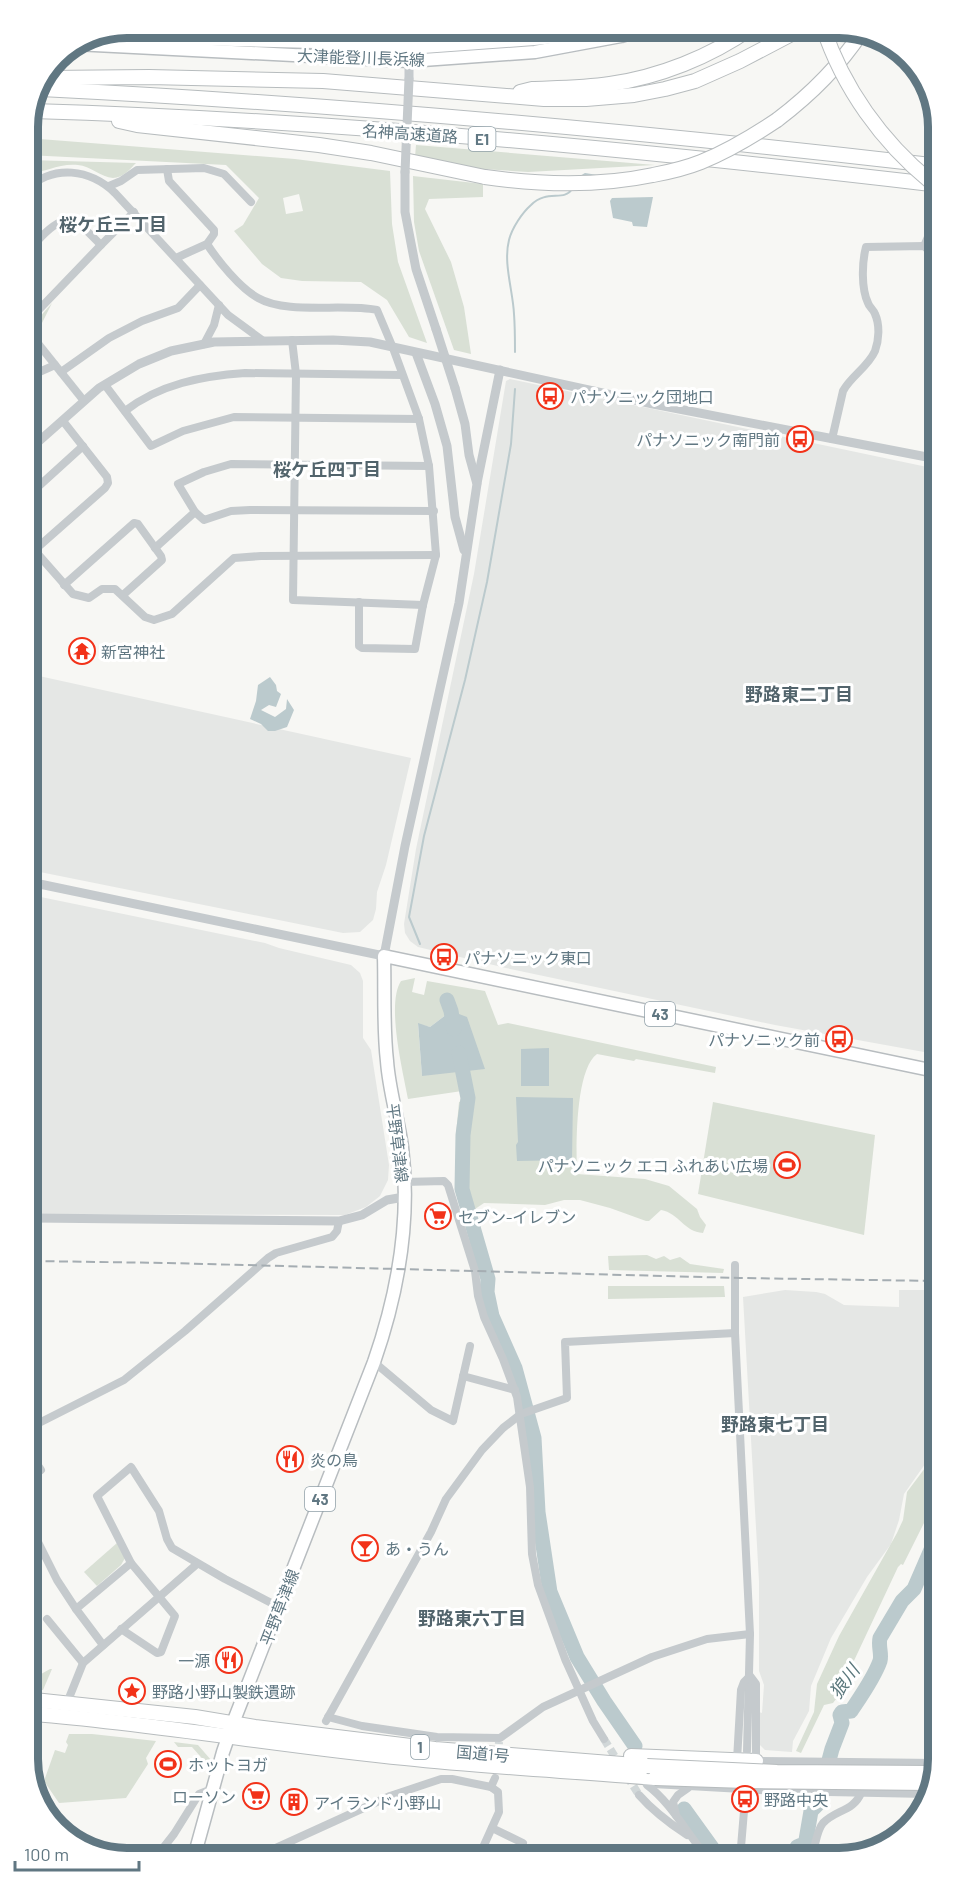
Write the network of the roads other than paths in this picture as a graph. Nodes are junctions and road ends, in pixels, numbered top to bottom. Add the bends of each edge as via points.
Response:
1 (154, 38) edge
2 (544, 38) edge
3 (610, 38) edge
4 (733, 38) edge
5 (784, 38) edge
6 (829, 38) edge
7 (856, 39) edge
8 (92, 45) edge
9 (409, 54) junction
10 (52, 78) edge
11 (46, 89) edge
12 (506, 95) junction
13 (40, 111) edge
14 (86, 112) junction
15 (728, 160) junction
16 (928, 165) edge
17 (167, 169) junction
18 (928, 180) edge
19 (38, 181) edge
20 (928, 183) edge
21 (109, 186) junction
22 (928, 192) edge
23 (251, 202) dead end
24 (134, 212) junction
25 (38, 241) edge
26 (927, 242) edge
27 (207, 244) junction
28 (101, 245) junction
29 (176, 258) junction
30 (201, 285) junction
31 (219, 304) junction
32 (38, 311) edge
33 (262, 340) junction
34 (292, 340) junction
35 (38, 343) edge
36 (204, 344) junction
37 (393, 348) junction
38 (416, 353) junction
39 (58, 368) junction
40 (500, 370) junction
41 (38, 374) edge
42 (296, 374) junction
43 (402, 375) junction
44 (105, 385) junction
45 (84, 401) junction
46 (126, 411) junction
47 (294, 419) junction
48 (419, 419) junction
49 (63, 421) junction
50 (832, 439) junction
51 (38, 442) edge
52 (83, 446) junction
53 (928, 457) edge
54 (295, 465) junction
55 (429, 466) junction
56 (477, 484) junction
57 (38, 487) edge
58 (293, 510) junction
59 (195, 512) junction
60 (434, 512) junction
61 (38, 544) edge
62 (155, 548) junction
63 (436, 555) junction
64 (465, 555) junction
65 (292, 556) junction
66 (38, 557) edge
67 (64, 585) junction
68 (123, 595) junction
69 (358, 602) junction
70 (423, 605) junction
71 (38, 884) edge
72 (384, 956) junction
73 (928, 1070) edge
74 (404, 1182) junction
75 (404, 1197) junction
76 (38, 1218) edge
77 (339, 1221) junction
78 (735, 1265) dead end
79 (735, 1333) junction
80 (470, 1346) dead end
81 (374, 1362) junction
82 (463, 1376) junction
83 (514, 1390) junction
84 (526, 1412) junction
85 (38, 1423) edge
86 (38, 1542) edge
87 (131, 1563) junction
88 (197, 1564) junction
89 (159, 1596) junction
90 (279, 1607) junction
91 (76, 1609) junction
92 (47, 1619) dead end
93 (121, 1629) junction
94 (750, 1634) junction
95 (104, 1645) junction
96 (83, 1662) junction
97 (750, 1676) junction
98 (588, 1687) junction
99 (38, 1700) edge
100 (67, 1703) junction
101 (38, 1714) edge
102 (140, 1718) junction
103 (230, 1730) junction
104 (604, 1739) tunnel mouth
105 (436, 1743) junction
106 (747, 1757) junction
107 (873, 1763) junction
108 (928, 1763) edge
109 (538, 1764) junction
110 (926, 1773) edge
111 (924, 1783) edge
112 (646, 1785) junction
113 (688, 1788) junction
114 (212, 1789) junction
115 (861, 1793) junction
116 (876, 1793) junction
117 (920, 1794) edge
118 (745, 1799) dead end
119 (676, 1816) junction
120 (492, 1828) junction
121 (693, 1840) junction
122 (524, 1843) dead end
123 (164, 1847) edge
124 (197, 1847) edge
125 (277, 1847) edge
126 (483, 1848) edge
127 (700, 1848) edge
128 (741, 1848) edge
129 (814, 1848) edge

1 - 9 main road, 大津能登川長浜線 via 315,42
2 - 9 main road, 大津能登川長浜線
3 - 9 main road, 大津能登川長浜線 via 535,52
4 - 12 highway via 686,63 638,78
5 - 12 highway via 695,81 665,89 586,99
6 - 18 highway, bridge via 846,79 868,114
7 - 14 highway, bridge via 834,69 777,120 699,163 624,181 518,182 371,153 137,125
8 - 9 main road, 大津能登川長浜線
9 - 56 street, bridge via 405,212 416,269 465,424
10 - 12 highway via 323,81
11 - 16 highway, 名神高速道路 / E1 via 530,123
13 - 14 highway, 名神高速道路 / E1
14 - 15 highway, 名神高速道路 / E1 via 391,131
15 - 20 highway, 名神高速道路 / E1
15 - 22 highway via 759,168
17 - 21 street via 137,170
17 - 23 street via 214,170 224,174
17 - 27 street via 169,181 214,230
19 - 21 street via 66,172 86,174
21 - 24 street
24 - 28 street
24 - 29 street
25 - 28 street via 64,219 76,220
26 - 50 street via 866,248 862,262 867,302 876,314 878,339 870,361 843,391
27 - 29 street
27 - 37 street via 217,259 258,298 279,305 360,306 377,310
28 - 32 street
29 - 30 street
30 - 31 street
30 - 39 street via 178,308 142,321
31 - 33 street via 238,324
31 - 36 street
33 - 34 street
33 - 36 street
34 - 37 street via 370,342
34 - 42 street
35 - 39 street
36 - 44 street via 171,351 139,364
37 - 38 street
37 - 43 street
38 - 40 street
38 - 64 street via 447,446 455,518
39 - 41 street
39 - 45 street
40 - 50 street
40 - 56 street
42 - 43 street
42 - 46 street via 245,372 197,378 160,391
42 - 47 street
43 - 48 street
44 - 45 street
44 - 46 street
45 - 49 street
46 - 47 street via 151,446 183,431 234,417
47 - 48 street
47 - 54 street
48 - 55 street
49 - 51 street
49 - 52 street
50 - 53 street
52 - 57 street
52 - 61 street via 108,483
54 - 55 street
54 - 58 street
54 - 59 street via 231,464 183,480 178,484
55 - 60 street
56 - 64 street
58 - 59 street via 231,511 204,520
58 - 60 street
58 - 65 street
59 - 62 street
60 - 63 street
62 - 67 street via 138,524 134,524
62 - 68 street via 162,560
63 - 65 street
63 - 70 street
64 - 72 street via 459,603
65 - 68 street via 234,558 172,614 154,620 135,609
65 - 69 street via 293,600
66 - 67 street
67 - 68 street via 80,597 89,598 108,588
69 - 70 street
69 - 70 street via 358,643 363,648 415,649
71 - 72 street
72 - 73 main road, 43
72 - 74 main road, 平野草津線 / 43 via 387,1062 402,1146
74 - 75 main road, 平野草津線 / 43
74 - 83 street via 444,1181 448,1185 475,1271 484,1317
75 - 77 street via 387,1200 362,1215
75 - 81 main road, 平野草津線 / 43 via 394,1297
76 - 77 street
77 - 85 street via 332,1237 268,1258 124,1380
78 - 79 street
79 - 84 street via 566,1342 567,1398
79 - 94 street
80 - 82 street
81 - 82 street via 431,1410 453,1421
81 - 90 main road, 平野草津線 / 43
82 - 83 street
83 - 84 street
84 - 98 street via 532,1554 538,1585 565,1659
84 - 105 street via 482,1450 446,1499 327,1719
86 - 91 street
87 - 88 street via 97,1496 131,1467 155,1503 172,1548
87 - 89 street
87 - 91 street
88 - 89 street
88 - 90 street
89 - 93 street
89 - 93 street via 175,1616 161,1652
90 - 103 main road, 平野草津線 / 43
91 - 95 street
92 - 96 street
93 - 95 street
94 - 97 street
94 - 98 street via 707,1639 652,1657
95 - 96 street
96 - 100 street
97 - 106 street
97 - 106 street via 756,1684
97 - 106 street via 741,1690
98 - 104 street via 593,1721
98 - 105 street via 543,1707 500,1740
99 - 100 highway, 国道1号 / 1
100 - 102 highway, 国道1号 / 1
101 - 102 highway, 国道1号 / 1
102 - 103 highway, 国道1号 / 1
103 - 105 highway, 国道1号 / 1
103 - 109 highway, 国道1号 / 1 via 404,1758
103 - 114 main road, 平野草津線 / 43
105 - 109 highway, 国道1号 / 1
106 - 107 street
106 - 109 highway via 543,1754
107 - 108 street
107 - 116 street
109 - 110 highway, 国道1号 / 1, bridge
109 - 112 highway, 国道1号 / 1
111 - 112 highway, 国道1号 / 1, bridge via 746,1781
112 - 113 street
112 - 119 street
112 - 121 street via 649,1807
113 - 115 street
113 - 119 street via 673,1803
114 - 123 street via 199,1794
114 - 124 main road, 平野草津線 / 43
115 - 116 street
115 - 129 street via 851,1807 821,1825
116 - 117 street
118 - 128 street
119 - 121 street
120 - 122 street
120 - 125 street via 500,1812 493,1783 441,1779 390,1796
120 - 126 street
121 - 127 street

